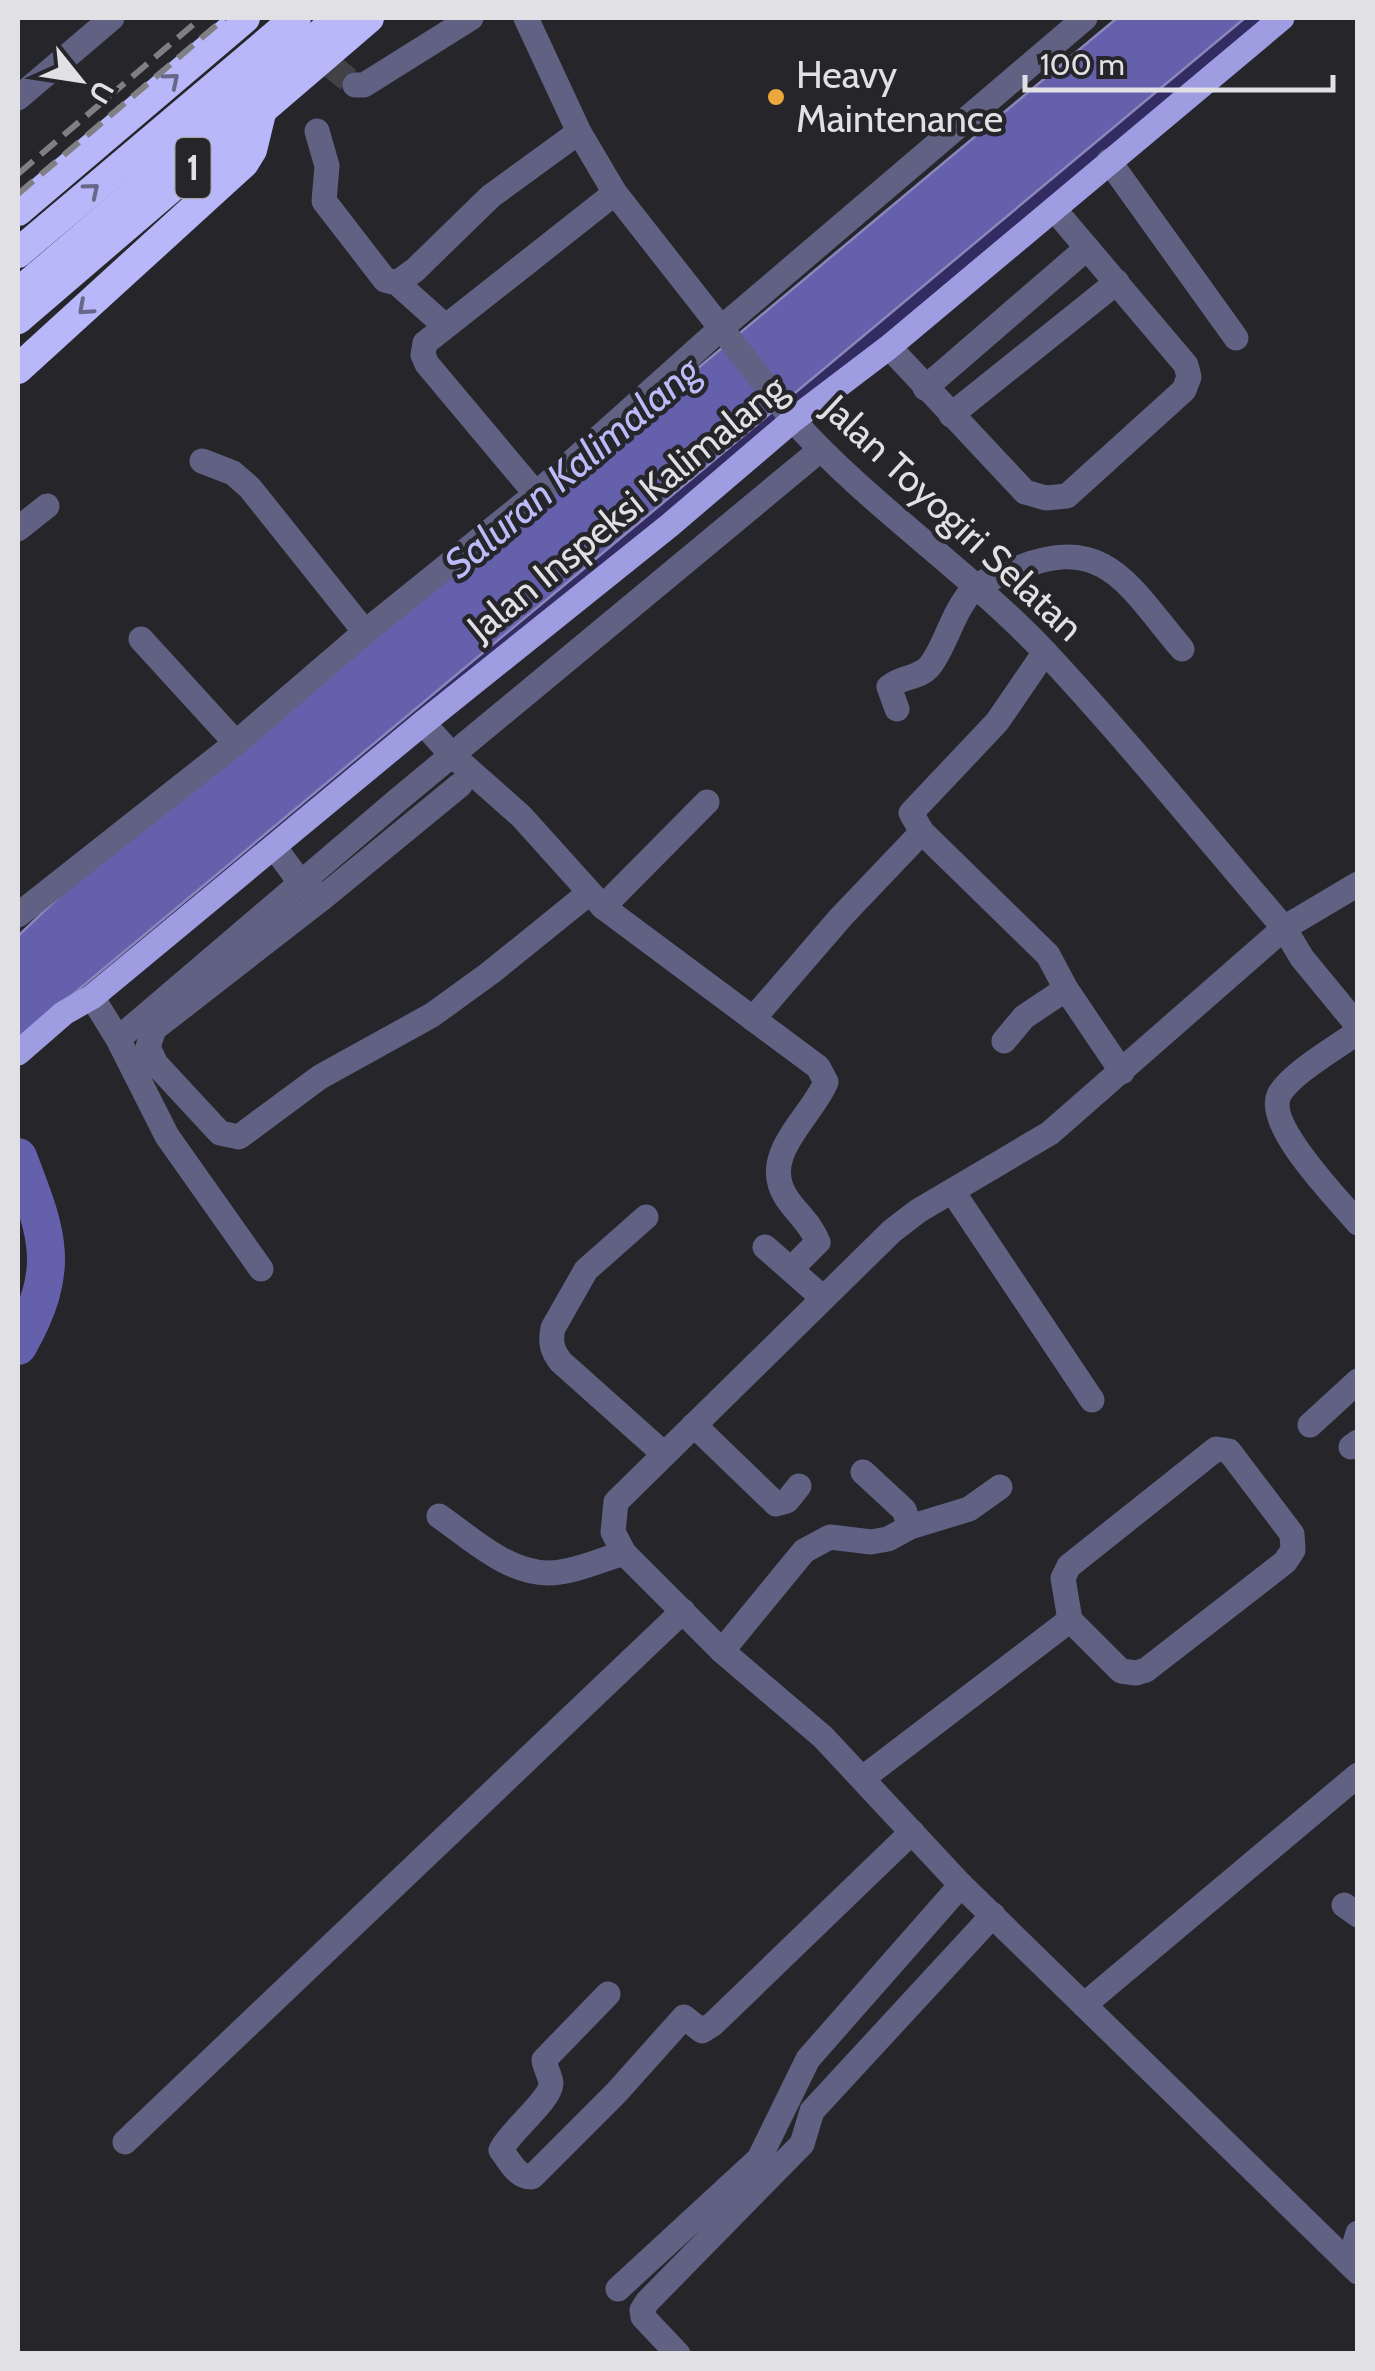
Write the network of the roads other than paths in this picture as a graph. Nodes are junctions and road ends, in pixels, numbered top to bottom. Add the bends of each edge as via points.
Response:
1 (245, 18) edge
2 (296, 18) edge
3 (339, 18) edge
4 (368, 18) edge
5 (471, 18) edge
6 (526, 18) edge
7 (1084, 18) edge
8 (1282, 18) edge
9 (101, 22) edge
10 (355, 85) dead end
11 (18, 98) edge
12 (262, 109) junction
13 (317, 131) dead end
14 (579, 132) junction
15 (1109, 161) junction
16 (615, 193) junction
17 (1054, 209) junction
18 (18, 211) edge
19 (1087, 248) junction
20 (18, 253) edge
21 (1117, 282) junction
22 (397, 283) junction
23 (18, 293) edge
24 (18, 319) edge
25 (444, 326) junction
26 (719, 330) junction
27 (1236, 338) dead end
28 (889, 347) junction
29 (18, 369) edge
30 (929, 392) junction
31 (786, 411) junction
32 (951, 416) junction
33 (820, 450) junction
34 (202, 461) dead end
35 (536, 494) junction
36 (48, 506) dead end
37 (18, 529) edge
38 (976, 586) junction
39 (365, 632) junction
40 (141, 639) dead end
41 (1182, 649) dead end
42 (1045, 652) junction
43 (897, 709) dead end
44 (423, 722) junction
45 (236, 743) junction
46 (452, 755) junction
47 (372, 767) junction
48 (460, 785) dead end
49 (398, 799) junction
50 (706, 802) dead end
51 (417, 820) junction
52 (922, 832) junction
53 (274, 848) junction
54 (300, 882) junction
55 (1356, 889) edge
56 (320, 900) junction
57 (596, 900) junction
58 (18, 915) edge
59 (1284, 928) junction
60 (1066, 989) junction
61 (92, 998) junction
62 (754, 1020) junction
63 (1358, 1029) edge
64 (118, 1039) junction
65 (1004, 1041) dead end
66 (18, 1053) edge
67 (1122, 1072) junction
68 (953, 1192) junction
69 (646, 1217) dead end
70 (1358, 1223) edge
71 (765, 1246) dead end
72 (261, 1269) dead end
73 (791, 1270) junction
74 (824, 1298) junction
75 (1358, 1381) edge
76 (1092, 1400) dead end
77 (694, 1425) junction
78 (1310, 1426) dead end
79 (664, 1454) junction
80 (863, 1472) dead end
81 (798, 1486) dead end
82 (1000, 1487) dead end
83 (439, 1516) dead end
84 (910, 1527) junction
85 (624, 1554) junction
86 (683, 1611) junction
87 (1070, 1620) junction
88 (722, 1651) junction
89 (1358, 1775) edge
90 (864, 1778) junction
91 (912, 1832) junction
92 (960, 1885) junction
93 (992, 1915) junction
94 (608, 1994) dead end
95 (1084, 2004) junction
96 (124, 2142) dead end
97 (1358, 2233) edge
98 (1353, 2267) edge
99 (618, 2288) dead end
100 (678, 2354) edge

18 -> 1 highway, 1
20 -> 2 highway, 1, bridge
3 - 23 highway, 1, bridge
4 - 12 highway, 1
5 - 10 street
6 - 14 street, Jalan Toyogiri Selatan
7 - 26 street
8 - 15 main road, Jalan Inspeksi Kalimalang
9 - 11 street
12 - 24 highway, 1
12 -> 29 highway via 244,163
13 - 22 street via 327,166 324,200 385,280
14 - 16 street, Jalan Toyogiri Selatan
14 - 22 street via 491,196
15 - 17 main road, Jalan Inspeksi Kalimalang
15 - 27 street
16 - 25 street
16 - 26 street, Jalan Toyogiri Selatan
17 - 19 street
17 - 28 main road, Jalan Inspeksi Kalimalang
19 - 21 street
19 - 30 street
21 - 32 street
21 - 32 street via 1189,377 1184,390 1067,496 1025,492
22 - 25 street
25 - 35 street via 425,343 427,364
26 - 31 street, Jalan Toyogiri Selatan
26 - 35 street
28 - 30 street
28 - 31 main road, Jalan Inspeksi Kalimalang via 816,402
30 - 32 street
31 - 33 street, Jalan Toyogiri Selatan
31 - 44 main road, Jalan Inspeksi Kalimalang via 772,440
33 - 38 street, Jalan Toyogiri Selatan
33 - 46 street
34 - 39 street via 250,488
35 - 39 street
36 - 37 street
38 - 41 street via 1041,558 1071,554 1094,560 1124,582
38 - 42 street, Jalan Toyogiri Selatan
38 - 43 street via 932,663 889,687
39 - 45 street
40 - 45 street
42 - 52 street via 997,722 913,810
42 - 59 street, Jalan Toyogiri Selatan
44 - 46 street
44 - 47 main road, Jalan Inspeksi Kalimalang
45 - 58 street
46 - 49 street
46 - 57 street via 521,816
47 - 49 street
47 - 53 main road, Jalan Inspeksi Kalimalang
48 - 51 street
49 - 51 street
49 - 54 street
50 - 57 street
51 - 56 street
52 - 60 street via 1048,955
52 - 62 street
53 - 54 street
53 - 61 main road, Jalan Inspeksi Kalimalang
54 - 56 street
54 - 64 street
55 - 59 street
56 - 57 street via 154,1029 148,1047 156,1064 220,1133 239,1137 320,1077 432,1015
57 - 62 street
59 - 63 street, Jalan Toyogiri Selatan
59 - 67 street
60 - 65 street via 1024,1017
60 - 67 street
61 - 64 street
61 - 66 main road, Jalan Inspeksi Kalimalang
62 - 73 street via 818,1067 826,1082 778,1166 787,1198 818,1242
63 - 70 street via 1287,1084 1276,1108 1282,1129
64 - 72 street via 166,1136
67 - 68 street via 1050,1132
68 - 74 street via 892,1231
68 - 76 street
69 - 79 street via 586,1270 550,1338 560,1362
71 - 73 street
73 - 74 street
74 - 77 street
75 - 78 street
77 - 79 street
77 - 81 street via 776,1504
79 - 85 street via 616,1502 613,1532
80 - 84 street via 904,1510
82 - 84 street via 969,1509
83 - 85 street via 526,1570 551,1573
84 - 88 street via 871,1542 818,1541
85 - 86 street
86 - 88 street
86 - 96 street
87 - 87 street via 1063,1578 1069,1566 1216,1448 1229,1451 1292,1534 1293,1550 1284,1562 1146,1670 1121,1670
87 - 90 street
88 - 90 street
89 - 95 street
90 - 91 street
91 - 92 street
91 - 94 street via 713,2024 702,2030 684,2017 532,2177 518,2174 501,2150 549,2092 544,2060
92 - 93 street
92 - 99 street via 808,2059 759,2159
93 - 95 street
93 - 100 street via 812,2111 802,2144 647,2302 644,2316
95 - 98 street
97 - 98 street

